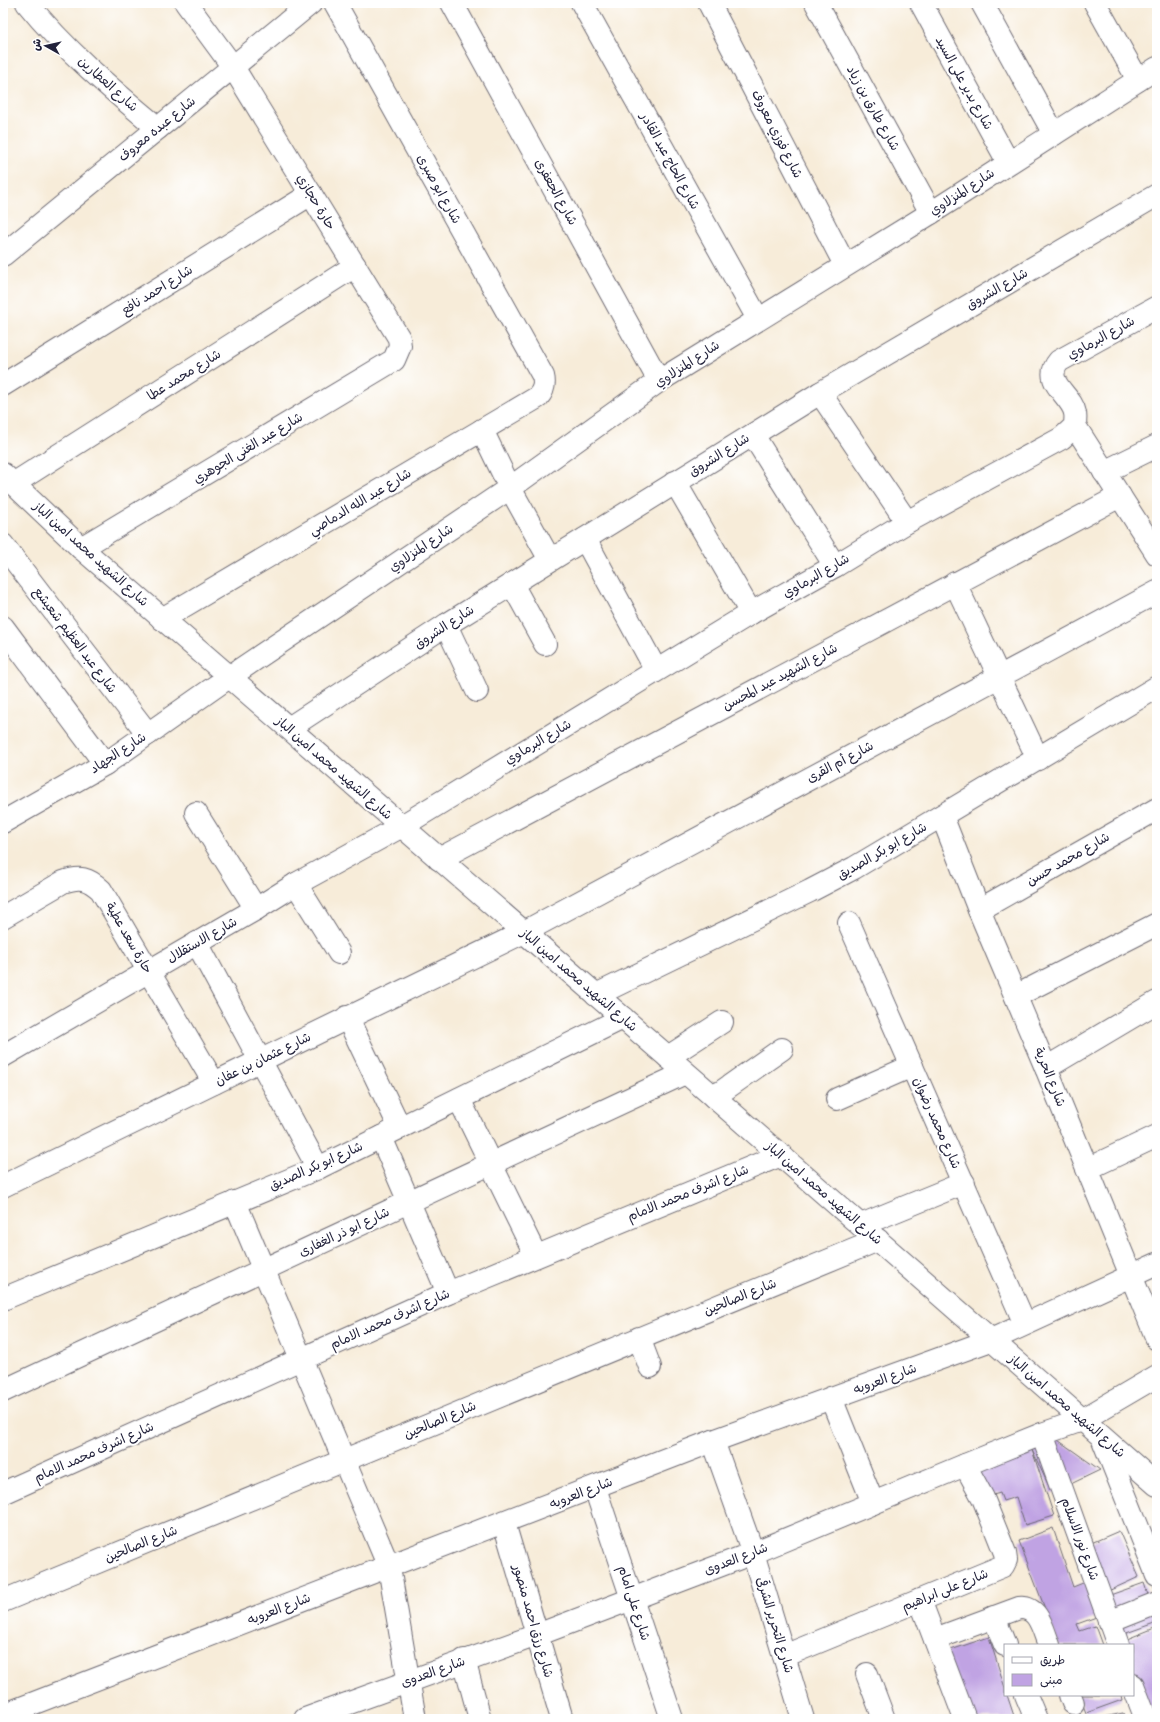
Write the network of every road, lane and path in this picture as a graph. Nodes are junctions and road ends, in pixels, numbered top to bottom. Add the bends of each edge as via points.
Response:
1 (27, 3) edge
2 (186, 3) edge
3 (335, 3) edge
4 (452, 3) edge
5 (582, 3) edge
6 (709, 3) edge
7 (816, 3) edge
8 (921, 3) edge
9 (982, 3) edge
10 (1095, 3) edge
11 (308, 4) edge
12 (233, 67) junction
13 (1157, 68) edge
14 (1138, 80) junction
15 (158, 128) junction
16 (1054, 134) junction
17 (1008, 162) junction
18 (311, 194) junction
19 (1157, 195) edge
20 (931, 213) junction
21 (3, 255) edge
22 (845, 265) junction
23 (355, 266) junction
24 (1157, 307) edge
25 (758, 319) junction
26 (399, 338) joint
27 (543, 376) joint
28 (659, 381) junction
29 (3, 385) edge
30 (820, 393) junction
31 (1075, 426) junction
32 (482, 430) junction
33 (753, 435) junction
34 (1157, 446) edge
35 (1104, 472) junction
36 (8, 479) edge
37 (675, 482) junction
38 (510, 488) junction
39 (1120, 496) junction
40 (907, 522) junction
41 (585, 539) junction
42 (3, 545) edge
43 (81, 548) junction
44 (1157, 554) edge
45 (550, 560) junction
46 (835, 566) junction
47 (955, 583) junction
48 (512, 584) junction
49 (1157, 592) edge
50 (751, 613) junction
51 (162, 619) junction
52 (446, 625) junction
53 (3, 627) edge
54 (545, 644) dead end
55 (656, 670) junction
56 (229, 677) junction
57 (999, 677) junction
58 (1157, 687) edge
59 (476, 692) dead end
60 (289, 728) junction
61 (148, 734) junction
62 (1038, 759) junction
63 (105, 764) junction
64 (1157, 809) edge
65 (196, 813) dead end
66 (942, 816) junction
67 (3, 822) edge
68 (402, 826) junction
69 (439, 859) junction
70 (296, 884) junction
71 (256, 909) junction
72 (979, 910) junction
73 (3, 918) edge
74 (849, 923) dead end
75 (1157, 924) edge
76 (524, 932) junction
77 (197, 943) junction
78 (339, 953) dead end
79 (148, 972) junction
80 (596, 995) junction
81 (1016, 996) junction
82 (1157, 1002) edge
83 (347, 1017) junction
84 (623, 1018) junction
85 (722, 1022) dead end
86 (782, 1049) dead end
87 (3, 1056) edge
88 (668, 1057) junction
89 (260, 1060) junction
90 (912, 1066) junction
91 (1046, 1068) junction
92 (686, 1073) junction
93 (214, 1083) junction
94 (714, 1097) junction
95 (458, 1099) junction
96 (837, 1099) dead end
97 (400, 1128) junction
98 (1157, 1136) edge
99 (381, 1137) junction
100 (781, 1155) junction
101 (491, 1163) junction
102 (318, 1168) junction
103 (1087, 1169) junction
104 (964, 1183) junction
105 (3, 1186) edge
106 (235, 1202) junction
107 (410, 1202) junction
108 (861, 1225) junction
109 (878, 1240) junction
110 (536, 1256) junction
111 (1157, 1264) edge
112 (263, 1269) junction
113 (1131, 1276) junction
114 (448, 1294) junction
115 (3, 1299) edge
116 (1025, 1324) junction
117 (639, 1338) junction
118 (1157, 1339) edge
119 (991, 1340) junction
120 (301, 1359) junction
121 (650, 1367) dead end
122 (1157, 1376) edge
123 (3, 1390) edge
124 (831, 1398) junction
125 (1082, 1420) junction
126 (1042, 1434) junction
127 (1101, 1435) junction
128 (712, 1441) junction
129 (344, 1460) junction
130 (965, 1465) junction
131 (1157, 1485) edge
132 (595, 1488) junction
133 (3, 1492) edge
134 (873, 1503) junction
135 (504, 1523) junction
136 (754, 1553) junction
137 (389, 1567) junction
138 (1157, 1575) edge
139 (633, 1599) junction
140 (920, 1600) junction
141 (3, 1601) edge
142 (1157, 1604) edge
143 (994, 1617) junction
144 (1109, 1622) junction
145 (537, 1634) junction
146 (935, 1639) junction
147 (1005, 1644) edge
148 (1049, 1644) edge
149 (1118, 1644) edge
150 (784, 1656) junction
151 (464, 1660) junction
152 (867, 1674) dead end
153 (409, 1681) junction
154 (1134, 1688) edge
155 (1026, 1696) edge
156 (3, 1715) edge
157 (305, 1719) edge
158 (415, 1719) edge
159 (480, 1719) edge
160 (562, 1719) edge
161 (672, 1719) edge
162 (803, 1719) edge
163 (884, 1719) edge
164 (965, 1719) edge
165 (1036, 1719) edge
166 (1146, 1719) edge

1 - 15 street, شارع العطارين via 40,20 100,78
2 - 12 street, حارة حجازي
3 - 27 street, شارع ابو صبرى
4 - 28 street, شارع الجعفرى
5 - 25 street, شارع الحاج عبد القادر
6 - 22 street, شارع فوزي معروف
7 - 20 street, شارع طارق بن زياد
8 - 17 street, شارع بدير على السيد
9 - 16 street
10 - 14 street
11 - 12 street, شارع عبده معروف
12 - 15 street, شارع عبده معروف
12 - 18 street, حارة حجازي
13 - 14 street, شارع المنزلاوي
14 - 16 street, شارع المنزلاوي
15 - 21 street, شارع عبده معروف
16 - 17 street, شارع المنزلاوي
17 - 20 street, شارع المنزلاوي
18 - 23 street, حارة حجازي
18 - 29 street, شارع احمد نافع
19 - 30 street, شارع الشروق
20 - 22 street, شارع المنزلاوي
22 - 25 street, شارع المنزلاوي
23 - 26 street, حارة حجازي
23 - 36 street, شارع محمد عطا
24 - 31 street, شارع البرماوي via 1059,361 1055,366 1054,380 1075,412
25 - 28 street, شارع المنزلاوي
26 - 43 street, شارع عبد الغنى الجوهري via 400,346 394,360
27 - 32 street, شارع عبد الله الدماصي via 544,387 538,397
28 - 38 street, شارع المنزلاوي
30 - 33 street, شارع الشروق
30 - 40 street
31 - 35 street
31 - 40 street, شارع البرماوي via 1062,438
32 - 38 street
32 - 51 street, شارع عبد الله الدماصي
33 - 37 street, شارع الشروق
33 - 46 street
34 - 35 street
35 - 39 street
36 - 43 street, شارع الشهيد محمد امين الباز
37 - 41 street, شارع الشروق
37 - 50 street
38 - 45 street
38 - 56 street, شارع المنزلاوي
39 - 44 street
39 - 47 street, شارع الشهيد عبد المحسن
40 - 46 street, شارع البرماوي
41 - 45 street, شارع الشروق
41 - 55 street
42 - 61 street, شارع عبد العظيم شعيشع
43 - 51 street, شارع الشهيد محمد امين الباز
45 - 48 street, شارع الشروق
46 - 50 street, شارع البرماوي
47 - 57 street
47 - 69 street, شارع الشهيد عبد المحسن
48 - 52 street, شارع الشروق
48 - 54 street
49 - 57 street, شارع أم القرى
50 - 55 street, شارع البرماوي
51 - 56 street, شارع الشهيد محمد امين الباز
52 - 59 street
52 - 60 street, شارع الشروق
53 - 63 street
55 - 68 street, شارع البرماوي
56 - 60 street, شارع الشهيد محمد امين الباز
56 - 61 street, شارع الجهاد
57 - 62 street
57 - 76 street, شارع أم القرى
58 - 62 street, شارع ابو بكر الصديق
60 - 68 street, شارع الشهيد محمد امين الباز
61 - 63 street, شارع الجهاد
62 - 66 street, شارع ابو بكر الصديق
63 - 67 street, شارع الجهاد
64 - 72 street, شارع محمد حسن
65 - 71 street
66 - 72 street, شارع الحرية
66 - 80 street, شارع ابو بكر الصديق via 816,888
68 - 69 street, شارع الشهيد محمد امين الباز
68 - 70 street, شارع الاستقلال
69 - 76 street, شارع الشهيد محمد امين الباز
70 - 71 street, شارع الاستقلال
70 - 78 street
71 - 77 street, شارع الاستقلال
72 - 81 street, شارع الحرية
73 - 79 street, حارة سعد عطية via 64,882 84,879 94,883 101,890
74 - 90 street, شارع محمد رضوان
75 - 81 street
76 - 80 street, شارع الشهيد محمد امين الباز
76 - 83 street, شارع عثمان بن عفان
77 - 79 street, شارع الاستقلال
77 - 89 street
79 - 87 street, شارع الاستقلال
79 - 93 street, حارة سعد عطية
80 - 84 street, شارع الشهيد محمد امين الباز
81 - 91 street, شارع الحرية
82 - 91 street
83 - 89 street, شارع عثمان بن عفان
83 - 97 street
84 - 88 street, شارع الشهيد محمد امين الباز
84 - 95 street, شارع ابو بكر الصديق
85 - 88 street
86 - 94 street
88 - 92 street, شارع الشهيد محمد امين الباز
89 - 93 street, شارع عثمان بن عفان
89 - 102 street
90 - 96 street
90 - 104 street, شارع محمد رضوان
91 - 103 street, شارع الحرية
92 - 94 street, شارع الشهيد محمد امين الباز
92 - 101 street, شارع ابو ذر الغفارى
93 - 105 street, شارع عثمان بن عفان
94 - 100 street, شارع الشهيد محمد امين الباز
95 - 97 street, شارع ابو بكر الصديق
95 - 101 street
97 - 99 street, شارع ابو بكر الصديق
98 - 103 street
99 - 102 street, شارع ابو بكر الصديق
99 - 107 street
100 - 108 street, شارع الشهيد محمد امين الباز
100 - 110 street, شارع اشرف محمد الامام
101 - 107 street, شارع ابو ذر الغفارى
101 - 110 street
102 - 106 street, شارع ابو بكر الصديق
103 - 113 street, شارع الحرية
104 - 108 street
104 - 116 street, شارع محمد رضوان
106 - 112 street
106 - 115 street, شارع ابو بكر الصديق
107 - 112 street, شارع ابو ذر الغفارى
107 - 114 street
108 - 109 street, شارع الشهيد محمد امين الباز
109 - 117 street, شارع الصالحين
109 - 119 street, شارع الشهيد محمد امين الباز
110 - 114 street, شارع اشرف محمد الامام
111 - 113 street, شارع العروبه
112 - 120 street
112 - 123 street, شارع ابو ذر الغفارى
113 - 116 street, شارع العروبه
113 - 118 street, شارع الحرية
114 - 120 street, شارع اشرف محمد الامام
116 - 119 street, شارع العروبه
117 - 121 street
117 - 129 street, شارع الصالحين
119 - 124 street, شارع العروبه
119 - 125 street, شارع الشهيد محمد امين الباز
120 - 129 street
120 - 133 street, شارع اشرف محمد الامام
122 - 125 street, شارع العدوى
124 - 128 street, شارع العروبه
124 - 134 street
125 - 126 street, شارع العدوى
125 - 127 street, شارع الشهيد محمد امين الباز
126 - 130 street, شارع العدوى
126 - 144 street, شارع نور الاسلام
127 - 131 street, شارع الشهيد محمد امين الباز
127 - 138 street
128 - 132 street, شارع العروبه
128 - 136 street, شارع التحرير الشرقى
129 - 137 street
129 - 141 street, شارع الصالحين
130 - 134 street, شارع العدوى
130 - 140 street, شارع على ابراهيم via 983,1498 1006,1560 1003,1566
132 - 135 street, شارع العروبه
132 - 139 street, شارع على امام
134 - 136 street, شارع العدوى
135 - 137 street, شارع العروبه
135 - 145 street, شارع رزق احمد منصور
136 - 139 street, شارع العدوى
136 - 150 street, شارع التحرير الشرقى
137 - 153 street
137 - 156 street, شارع العروبه
139 - 145 street, شارع العدوى
139 - 161 street, شارع على امام
140 - 146 street
140 - 150 street, شارع على ابراهيم
142 - 144 street
143 - 146 street
143 - 147 street
143 - 148 street via 1019,1608 1031,1609 1036,1612
144 - 149 street, شارع نور الاسلام
145 - 151 street, شارع العدوى
145 - 160 street, شارع رزق احمد منصور
146 - 164 street
150 - 162 street, شارع التحرير الشرقى
151 - 153 street, شارع العدوى
151 - 159 street
152 - 163 street
153 - 157 street, شارع العدوى
153 - 158 street
154 - 166 street
155 - 165 street

